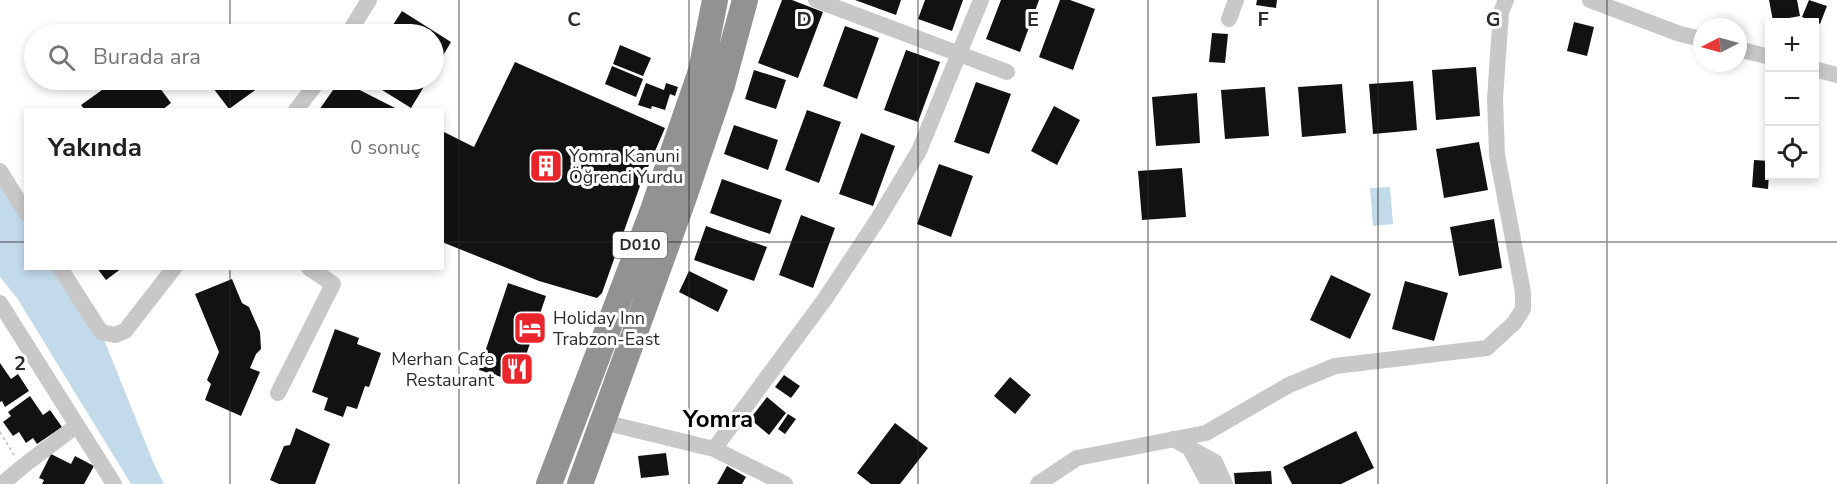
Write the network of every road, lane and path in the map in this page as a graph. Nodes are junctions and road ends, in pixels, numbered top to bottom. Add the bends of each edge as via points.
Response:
1 (369, 0) edge
2 (715, 0) edge
3 (745, 0) edge
4 (816, 0) edge
5 (981, 0) edge
6 (1236, 0) edge
7 (1506, 0) edge
8 (1590, 0) edge
9 (1229, 19) dead end
10 (354, 24) edge
11 (1693, 37) edge
12 (1747, 51) edge
13 (960, 53) junction
14 (1765, 56) edge
15 (1819, 70) edge
16 (1007, 72) dead end
17 (1837, 75) edge
18 (312, 90) edge
19 (298, 108) edge
20 (0, 171) edge
21 (24, 210) edge
22 (61, 270) edge
23 (172, 270) edge
24 (312, 270) edge
25 (0, 303) edge
26 (278, 393) dead end
27 (603, 422) junction
28 (76, 426) junction
29 (1173, 439) junction
30 (714, 449) junction
31 (1190, 449) junction
32 (3, 484) edge
33 (114, 484) edge
34 (549, 484) edge
35 (580, 484) edge
36 (785, 484) edge
37 (1038, 484) edge
38 (1209, 484) edge
39 (1225, 484) edge

1 - 10 street
2 - 34 highway, D010 via 701,71 657,200
3 - 27 highway, D010 via 722,85
4 - 13 street
5 - 13 street
6 - 9 street
7 - 29 street via 1501,12 1495,99 1497,155 1523,292 1523,309 1514,323 1486,348 1335,366 1289,385 1206,433
8 - 11 street
12 - 14 street
13 - 16 street
13 - 30 street via 919,151 878,219
15 - 17 street
18 - 19 street
20 - 21 street
22 - 23 street via 101,332 115,335 125,331
24 - 26 street via 333,284
25 - 28 street
27 - 30 street
27 - 35 highway, D010
28 - 32 street
28 - 33 street
29 - 31 street
29 - 37 street via 1077,458
30 - 36 street
31 - 38 street
31 - 39 street via 1215,462

